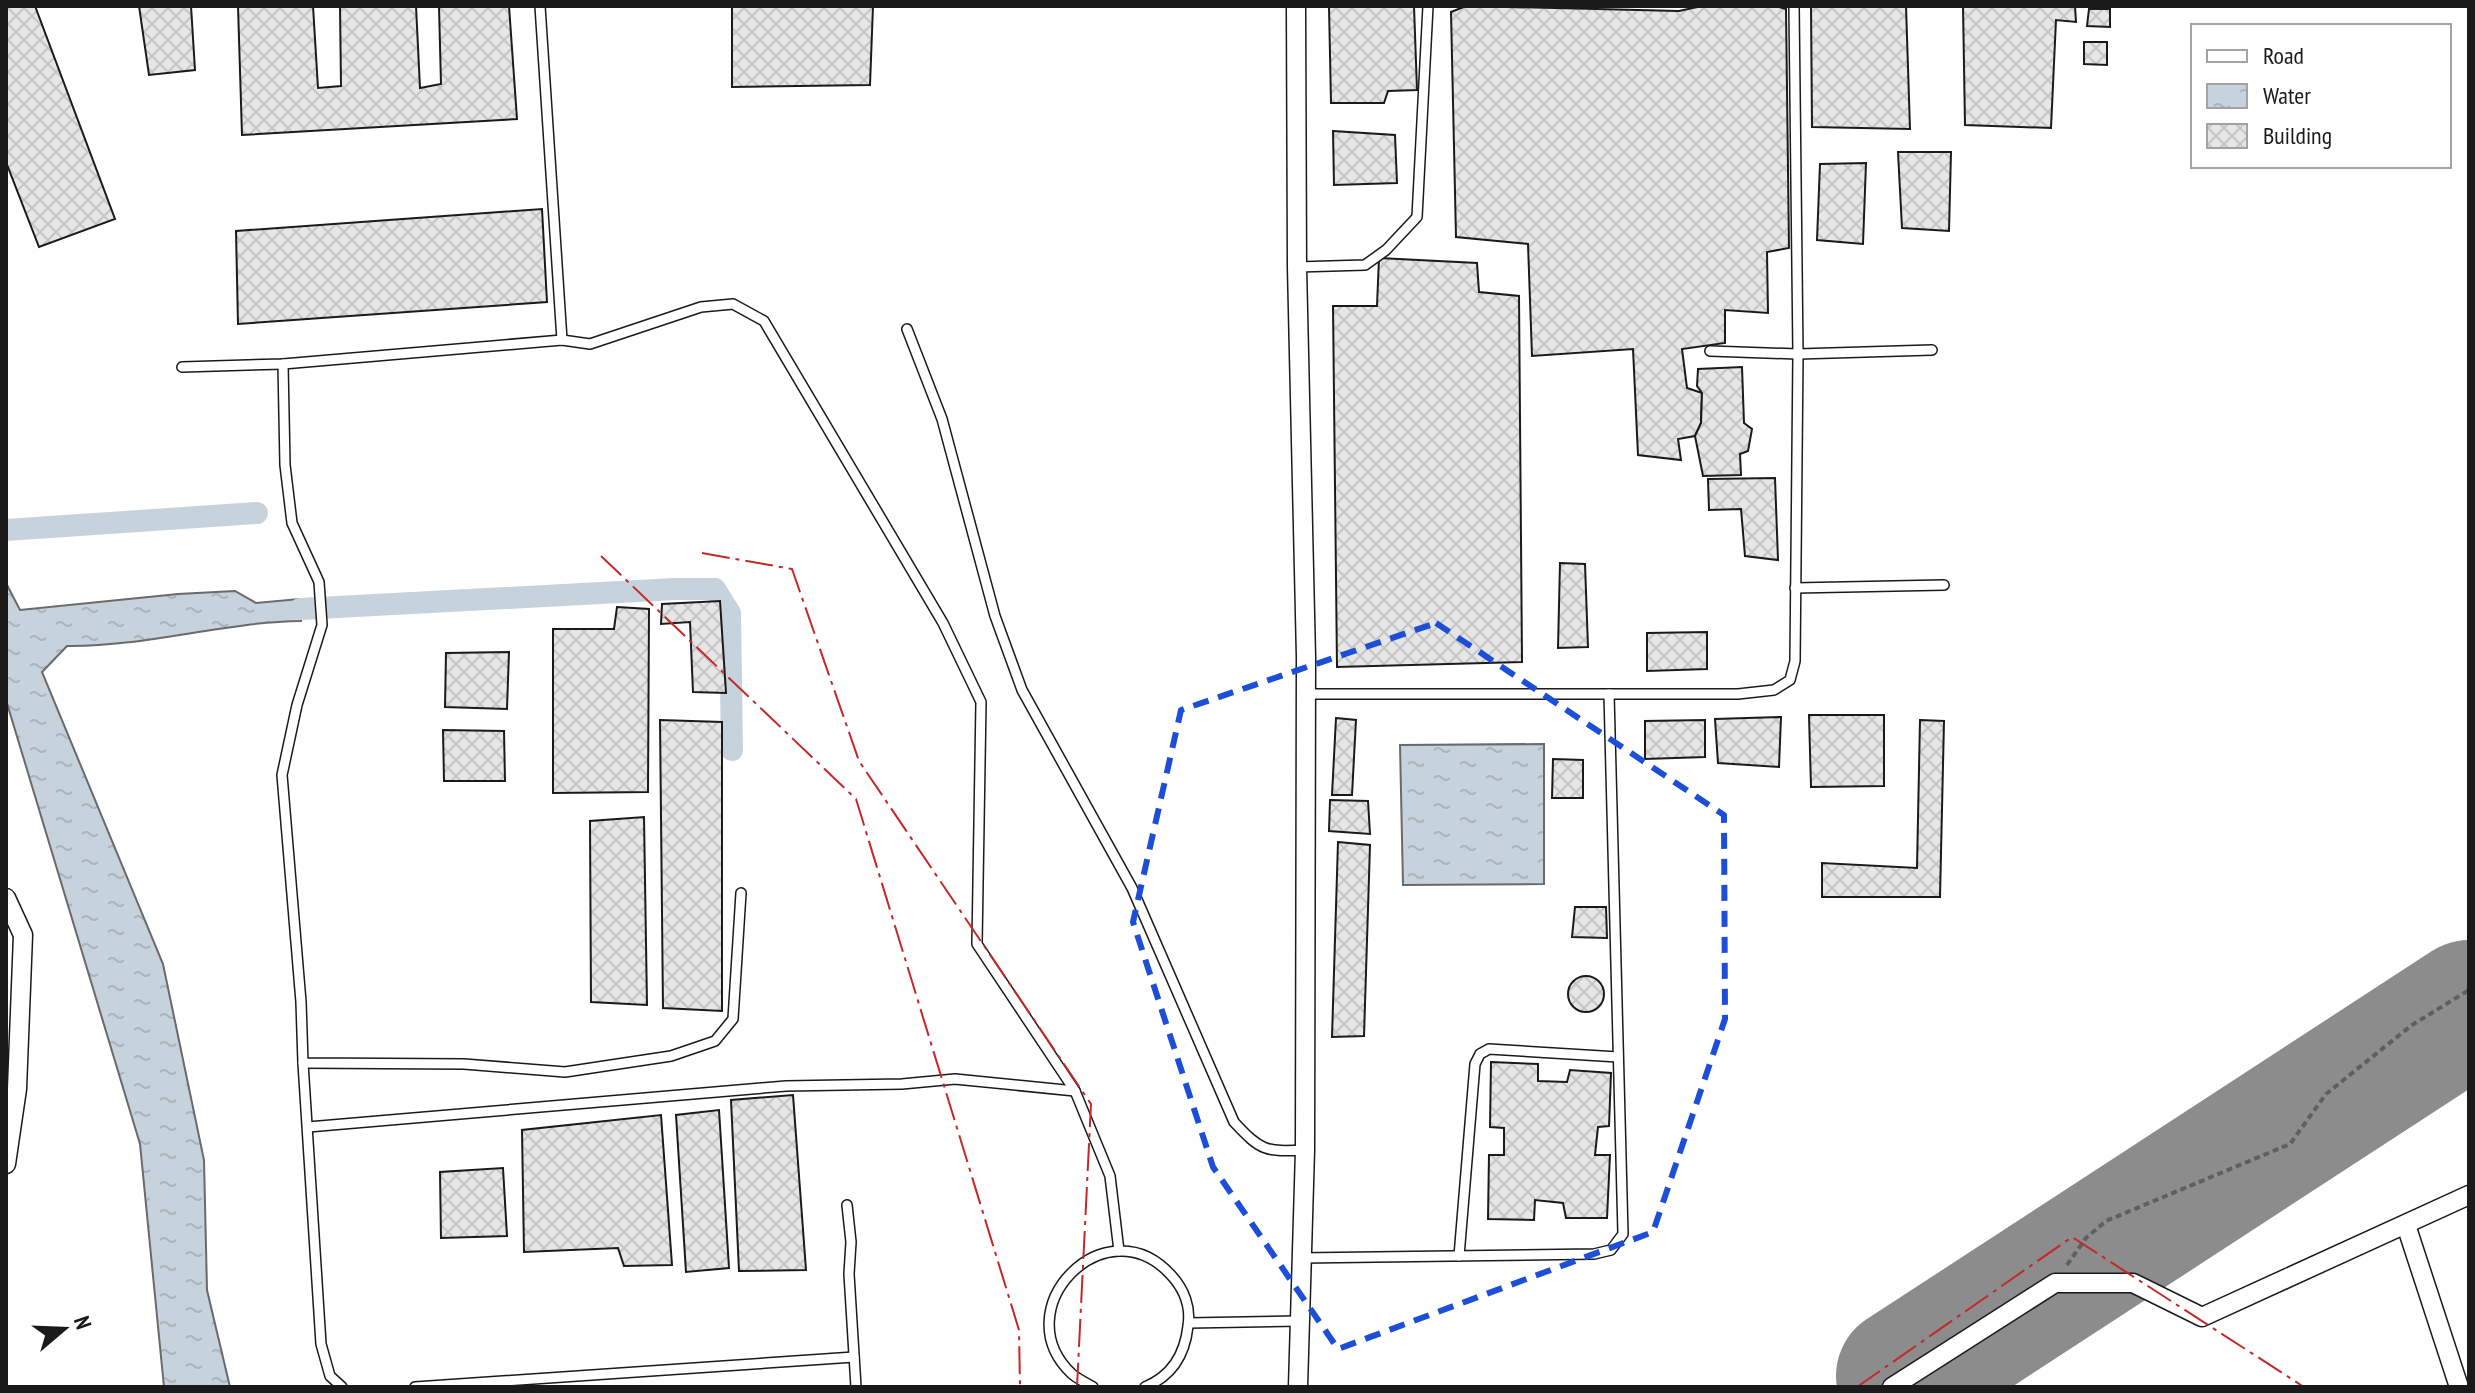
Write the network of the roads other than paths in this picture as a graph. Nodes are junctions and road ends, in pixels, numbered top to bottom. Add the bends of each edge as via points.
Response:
1 (540, 6) edge
2 (1296, 6) edge
3 (1428, 6) edge
4 (1794, 6) edge
5 (1297, 267) junction
6 (907, 329) dead end
7 (562, 340) junction
8 (1932, 350) dead end
9 (1710, 351) dead end
10 (1798, 354) junction
11 (283, 364) junction
12 (182, 367) dead end
13 (1944, 585) dead end
14 (1795, 588) junction
15 (1306, 694) junction
16 (1609, 694) junction
17 (741, 893) dead end
18 (6, 898) edge
19 (1618, 1057) junction
20 (303, 1063) junction
21 (1075, 1091) junction
22 (308, 1127) junction
23 (1305, 1150) junction
24 (6, 1164) edge
25 (2469, 1195) edge
26 (847, 1205) dead end
27 (2406, 1225) junction
28 (1119, 1251) junction
29 (1459, 1256) junction
30 (1301, 1258) junction
31 (1299, 1321) junction
32 (1189, 1323) junction
33 (854, 1357) junction
34 (342, 1387) edge
35 (415, 1387) edge
36 (856, 1387) edge
37 (1093, 1387) edge
38 (1145, 1387) edge
39 (1298, 1387) edge
40 (1892, 1387) edge
41 (2459, 1387) edge

1 - 7 lane
2 - 5 street
3 - 5 lane via 1417,217 1365,265
4 - 10 lane
5 - 15 street
6 - 23 lane via 942,419 995,616 1022,690 1132,888 1234,1122 1256,1146 1277,1152
7 - 11 lane
7 - 21 lane via 590,344 701,307 733,304 764,321 943,623 981,702 977,944
8 - 10 lane
9 - 10 lane
10 - 14 lane
11 - 12 lane
11 - 20 lane via 292,523 319,582 322,625 282,775
13 - 14 lane
14 - 16 lane via 1795,661 1790,680 1774,690
15 - 16 lane
15 - 23 street
16 - 19 lane
17 - 20 lane via 733,1019 715,1041 671,1056 565,1072 464,1064
18 - 24 street via 23,935 17,1089
19 - 29 lane via 1489,1049 1480,1054
19 - 29 lane via 1623,1234 1611,1250
20 - 22 lane
21 - 22 lane via 955,1079 786,1086
21 - 28 lane via 1110,1176
22 - 34 lane via 321,1344 330,1376
23 - 30 street
25 - 27 street
26 - 33 lane
27 - 40 street via 2202,1317 2133,1283 2055,1283
27 - 41 street
28 - 32 lane via 1163,1266 1179,1284
28 - 37 lane via 1095,1255 1074,1267 1051,1308 1050,1332 1058,1355 1072,1374
29 - 30 lane
30 - 31 street
31 - 32 lane
31 - 39 street
32 - 38 lane via 1184,1350 1173,1368
33 - 35 lane
33 - 36 lane

